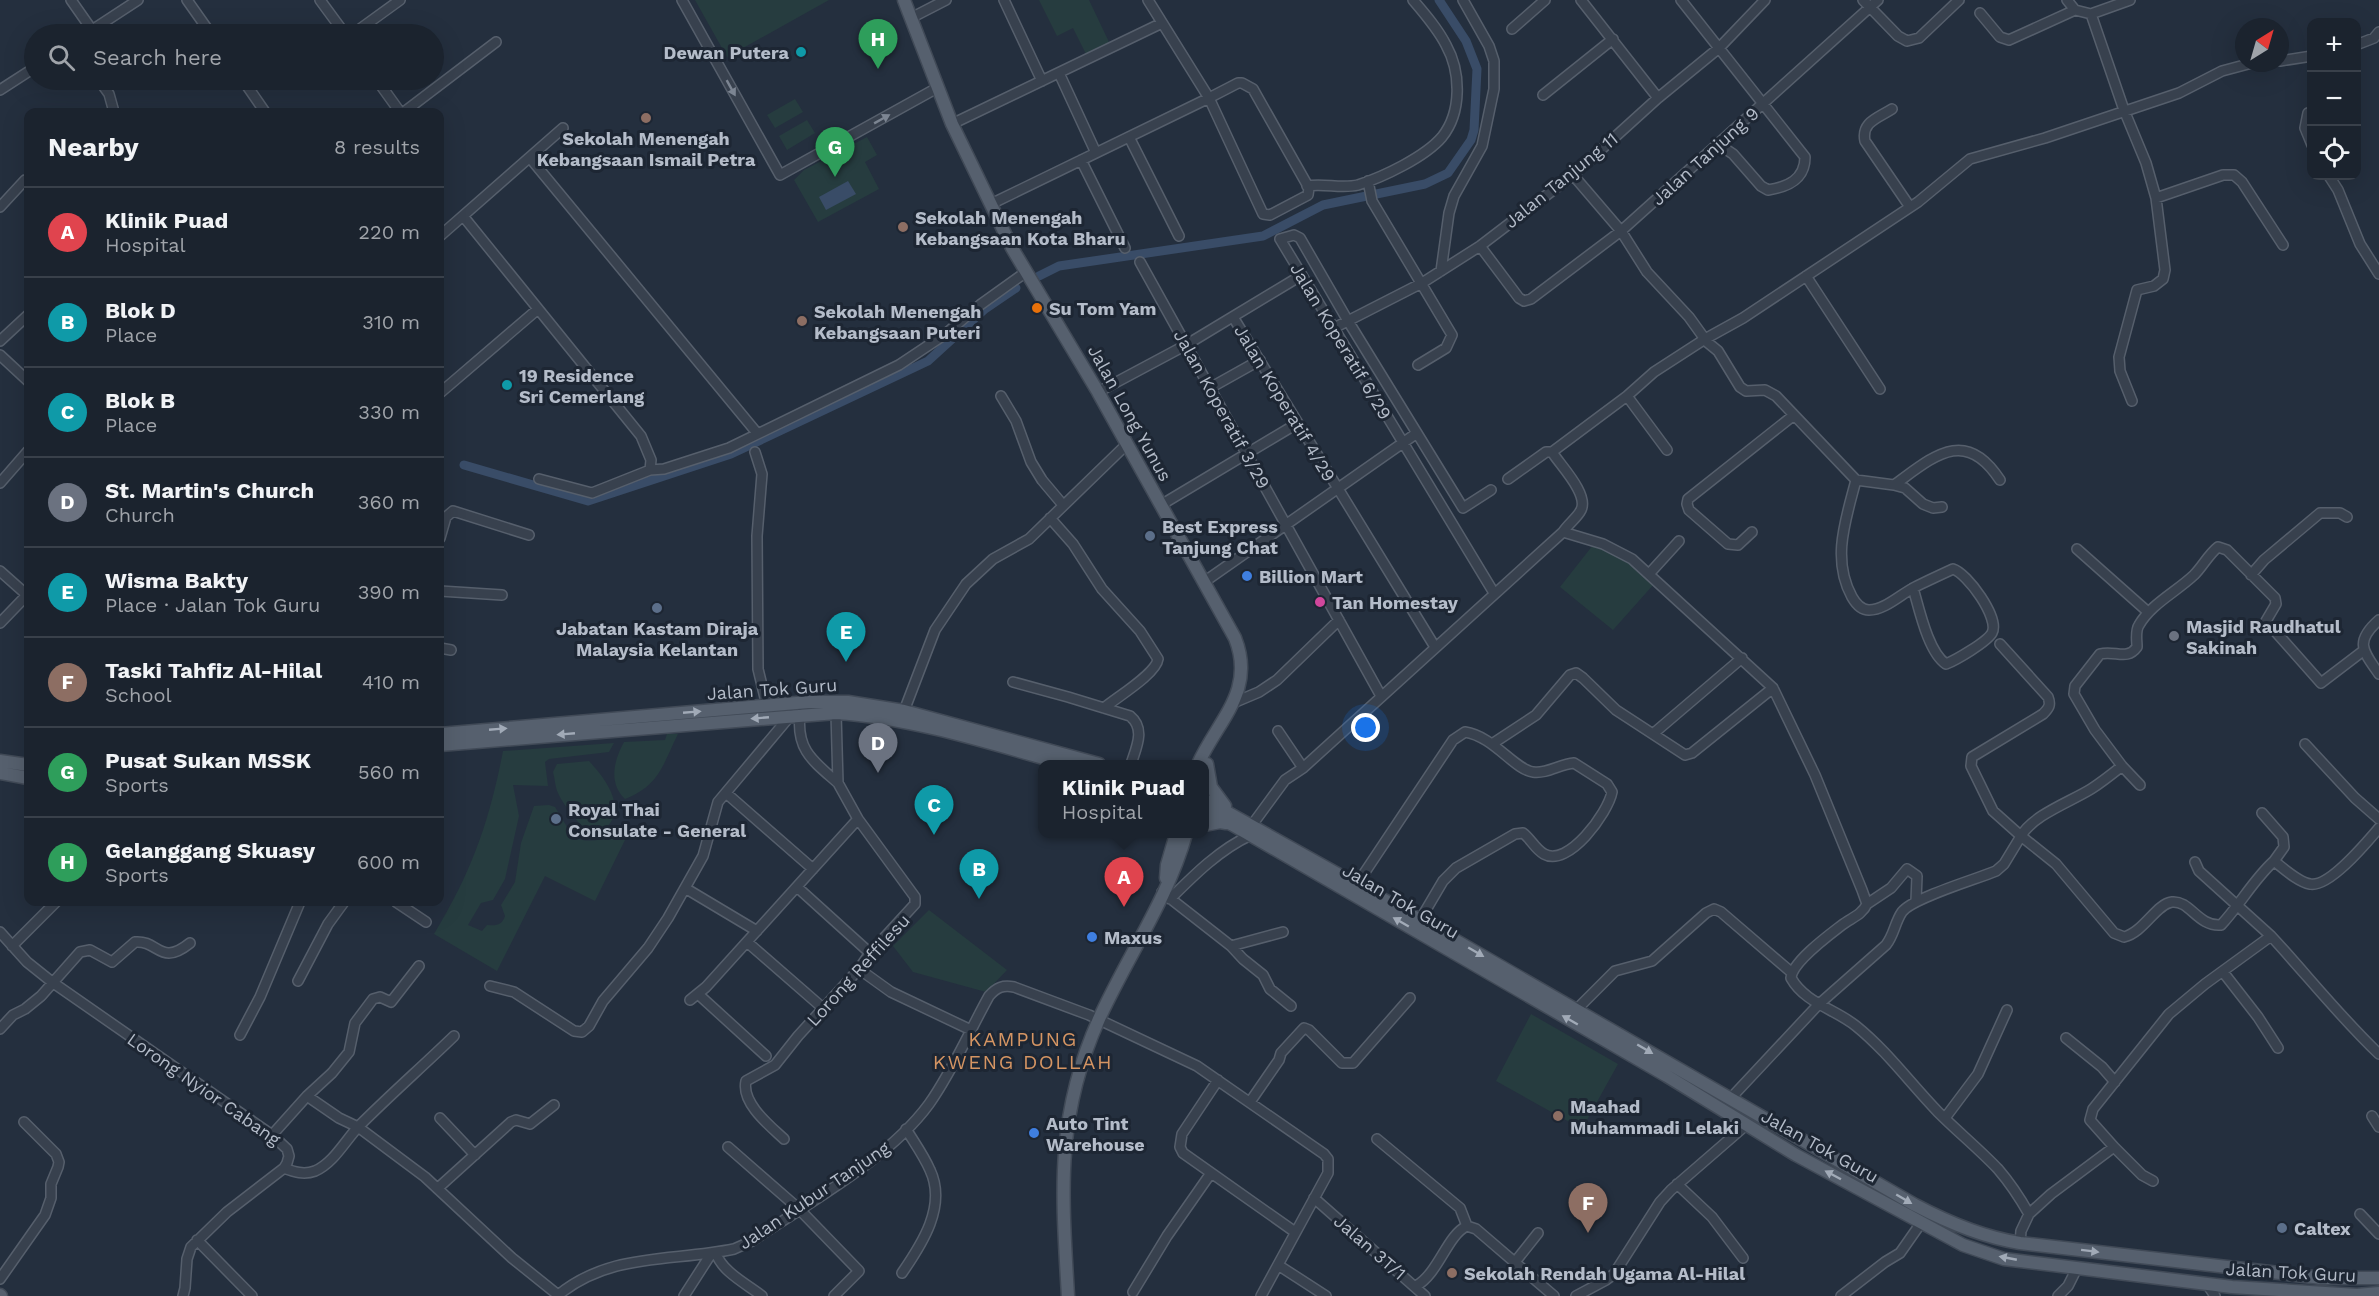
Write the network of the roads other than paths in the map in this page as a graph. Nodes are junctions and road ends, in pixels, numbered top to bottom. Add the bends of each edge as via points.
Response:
1 (71, 0) edge
2 (138, 0) edge
3 (187, 0) edge
4 (320, 0) edge
5 (400, 0) edge
6 (682, 0) edge
7 (899, 0) edge
8 (904, 0) edge
9 (946, 0) edge
10 (1004, 0) edge
11 (1148, 0) edge
12 (1413, 0) edge
13 (1462, 0) edge
14 (1545, 0) edge
15 (1581, 0) edge
16 (1681, 0) edge
17 (1765, 0) edge
18 (1863, 0) edge
19 (1878, 0) edge
20 (1959, 0) edge
21 (2067, 0) edge
22 (2130, 0) edge
23 (1870, 8) junction
24 (2075, 10) junction
25 (1980, 13) dead end
26 (2091, 14) junction
27 (910, 18) junction
28 (1162, 22) junction
29 (84, 24) edge
30 (101, 24) edge
31 (204, 24) edge
32 (338, 24) edge
33 (367, 24) edge
34 (1512, 29) dead end
35 (2377, 35) edge
36 (1613, 39) junction
37 (496, 42) dead end
38 (2361, 43) edge
39 (2379, 47) edge
40 (1719, 48) junction
41 (2307, 57) edge
42 (2289, 60) edge
43 (2235, 68) edge
44 (1059, 73) junction
45 (24, 74) edge
46 (444, 81) edge
47 (1042, 81) junction
48 (937, 88) junction
49 (0, 90) edge
50 (106, 90) edge
51 (250, 90) edge
52 (385, 90) edge
53 (432, 90) edge
54 (1542, 94) dead end
55 (1209, 98) junction
56 (1658, 98) junction
57 (1763, 104) junction
58 (113, 108) edge
59 (263, 108) edge
60 (399, 108) edge
61 (407, 108) edge
62 (1892, 109) dead end
63 (2124, 110) junction
64 (2307, 113) dead end
65 (952, 124) junction
66 (563, 128) dead end
67 (2307, 133) edge
68 (1129, 137) junction
69 (1718, 144) junction
70 (1096, 153) junction
71 (530, 158) junction
72 (1081, 160) junction
73 (1573, 175) junction
74 (2331, 180) edge
75 (24, 181) edge
76 (1368, 181) junction
77 (1307, 186) junction
78 (2156, 198) junction
79 (991, 204) junction
80 (0, 207) edge
81 (1910, 207) junction
82 (462, 216) junction
83 (1621, 231) junction
84 (444, 232) edge
85 (1179, 236) dead end
86 (2283, 245) dead end
87 (1480, 246) junction
88 (1125, 248) dead end
89 (1140, 262) dead end
90 (1441, 271) junction
91 (1026, 272) junction
92 (2379, 273) edge
93 (1302, 275) junction
94 (1806, 276) junction
95 (1422, 283) junction
96 (538, 309) junction
97 (1233, 317) junction
98 (24, 319) edge
99 (1348, 321) junction
100 (1334, 328) junction
101 (1705, 339) junction
102 (0, 341) edge
103 (1186, 345) junction
104 (0, 355) edge
105 (1260, 360) junction
106 (1418, 365) dead end
107 (24, 377) edge
108 (1210, 388) junction
109 (1880, 389) dead end
110 (444, 390) edge
111 (1098, 392) junction
112 (1001, 396) dead end
113 (1627, 396) junction
114 (2132, 401) dead end
115 (1794, 415) junction
116 (1298, 423) junction
117 (757, 433) junction
118 (1417, 433) junction
119 (1403, 443) junction
120 (1128, 444) junction
121 (1667, 450) dead end
122 (755, 452) dead end
123 (1552, 452) junction
124 (1246, 453) junction
125 (24, 456) edge
126 (650, 470) junction
127 (539, 479) dead end
128 (1508, 479) dead end
129 (1856, 480) junction
130 (2000, 480) dead end
131 (0, 483) edge
132 (1894, 484) junction
133 (1338, 489) junction
134 (1491, 490) dead end
135 (1063, 505) junction
136 (1161, 505) junction
137 (1942, 507) dead end
138 (2347, 517) dead end
139 (1050, 518) junction
140 (444, 524) edge
141 (1286, 525) junction
142 (1563, 531) junction
143 (1752, 532) dead end
144 (529, 535) dead end
145 (1679, 541) dead end
146 (2077, 549) dead end
147 (0, 571) edge
148 (1649, 574) junction
149 (2251, 575) junction
150 (1204, 582) junction
151 (1913, 588) junction
152 (24, 591) edge
153 (444, 591) edge
154 (1494, 593) junction
155 (502, 595) dead end
156 (24, 598) edge
157 (2148, 612) junction
158 (1339, 620) junction
159 (2379, 620) edge
160 (0, 623) edge
161 (2000, 645) dead end
162 (1435, 647) junction
163 (444, 649) edge
164 (451, 650) dead end
165 (2363, 651) junction
166 (1742, 658) junction
167 (2379, 674) edge
168 (1013, 682) dead end
169 (1773, 688) junction
170 (1381, 696) junction
171 (1233, 703) junction
172 (766, 706) junction
173 (1104, 708) junction
174 (904, 711) junction
175 (836, 713) junction
176 (796, 715) junction
177 (1278, 731) dead end
178 (1654, 733) junction
179 (444, 734) edge
180 (1491, 744) junction
181 (2305, 744) dead end
182 (444, 745) edge
183 (1045, 760) edge
184 (1081, 760) edge
185 (1132, 760) edge
186 (1205, 760) edge
187 (0, 761) edge
188 (24, 764) edge
189 (2122, 766) junction
190 (1303, 768) junction
191 (0, 773) edge
192 (24, 777) edge
193 (1209, 781) edge
194 (838, 783) junction
195 (2140, 785) dead end
196 (726, 793) junction
197 (1209, 803) edge
198 (1209, 813) edge
199 (2262, 813) dead end
200 (858, 819) junction
201 (2379, 819) edge
202 (1235, 820) junction
203 (1209, 824) edge
204 (2379, 828) edge
205 (1252, 830) junction
206 (2021, 836) junction
207 (1175, 838) edge
208 (1184, 838) edge
209 (1190, 838) edge
210 (1176, 851) junction
211 (2274, 861) junction
212 (2195, 862) dead end
213 (813, 869) junction
214 (1357, 884) junction
215 (797, 887) junction
216 (685, 888) junction
217 (1166, 892) junction
218 (1916, 901) junction
219 (1867, 904) junction
220 (52, 906) edge
221 (298, 906) edge
222 (342, 906) edge
223 (402, 906) edge
224 (2239, 906) junction
225 (1420, 920) junction
226 (426, 922) dead end
227 (757, 931) junction
228 (0, 932) edge
229 (1283, 932) dead end
230 (2271, 936) junction
231 (747, 942) junction
232 (190, 943) dead end
233 (12, 946) junction
234 (1232, 946) junction
235 (870, 953) junction
236 (420, 966) dead end
237 (859, 969) junction
238 (1791, 972) junction
239 (2223, 972) junction
240 (298, 981) dead end
241 (52, 982) junction
242 (490, 986) dead end
243 (1410, 998) dead end
244 (1818, 1005) junction
245 (1291, 1006) dead end
246 (824, 1009) junction
247 (1576, 1010) junction
248 (2007, 1010) dead end
249 (1098, 1020) junction
250 (0, 1029) edge
251 (971, 1029) junction
252 (240, 1035) dead end
253 (454, 1036) dead end
254 (2066, 1038) dead end
255 (2278, 1048) dead end
256 (2379, 1054) edge
257 (766, 1056) dead end
258 (1218, 1080) junction
259 (2115, 1082) junction
260 (307, 1096) junction
261 (1730, 1099) junction
262 (1250, 1102) junction
263 (554, 1105) dead end
264 (1756, 1114) junction
265 (2372, 1116) dead end
266 (440, 1118) dead end
267 (1945, 1119) junction
268 (24, 1122) dead end
269 (1746, 1125) junction
270 (358, 1126) junction
271 (2379, 1127) edge
272 (906, 1130) junction
273 (272, 1135) junction
274 (784, 1139) dead end
275 (1377, 1139) dead end
276 (1776, 1143) junction
277 (728, 1147) dead end
278 (2114, 1147) junction
279 (475, 1155) junction
280 (284, 1168) junction
281 (1211, 1173) junction
282 (2153, 1181) dead end
283 (1677, 1184) junction
284 (438, 1188) junction
285 (1314, 1198) junction
286 (799, 1209) junction
287 (2029, 1214) junction
288 (2360, 1214) dead end
289 (1922, 1223) junction
290 (1467, 1226) junction
291 (1295, 1232) junction
292 (1539, 1233) dead end
293 (2379, 1234) edge
294 (197, 1240) junction
295 (2020, 1243) junction
296 (713, 1253) junction
297 (1743, 1258) dead end
298 (2174, 1261) junction
299 (1515, 1262) junction
300 (1278, 1265) junction
301 (2077, 1268) junction
302 (902, 1273) dead end
303 (2379, 1278) edge
304 (0, 1279) edge
305 (2172, 1280) junction
306 (2207, 1284) junction
307 (1416, 1286) junction
308 (1133, 1292) dead end
309 (2379, 1293) edge
310 (2335, 1294) edge
311 (183, 1295) edge
312 (557, 1295) edge
313 (252, 1296) edge
314 (684, 1296) edge
315 (762, 1296) edge
316 (834, 1296) edge
317 (1068, 1296) edge
318 (1262, 1296) edge
319 (1326, 1296) edge
320 (1425, 1296) edge
321 (1554, 1296) edge
322 (1575, 1296) edge
323 (1841, 1296) edge
324 (2058, 1296) edge
325 (2215, 1296) edge

1 - 29 street
2 - 30 street
3 - 31 street
4 - 32 street
5 - 33 street
6 -> 48 street via 780,175
7 - 27 main road, Jalan Long Yunus
8 - 27 main road, Jalan Long Yunus
9 - 27 street
10 - 47 street
11 - 28 street
12 - 76 street via 1447,45 1454,65 1458,84 1451,123 1425,152
13 - 90 street via 1489,46 1494,89 1482,146 1454,196 1449,213
14 - 34 street
15 - 36 street
16 - 40 street
17 - 40 street, Jalan Tanjung 11
18 - 23 street
19 - 23 street, Jalan Tanjung 9
20 - 23 street via 1913,41 1898,36
21 - 24 street
22 - 26 street
23 - 57 street, Jalan Tanjung 9
24 - 25 street via 2009,40 2000,37
24 - 26 street
26 - 63 street
27 - 48 main road, Jalan Long Yunus
28 - 44 street
28 - 55 street
35 - 38 street
35 - 39 street
36 - 54 street
36 - 56 street
37 - 46 street
40 - 56 street, Jalan Tanjung 11
40 - 57 street
41 - 42 street
43 - 63 street via 2179,93
44 - 47 street
44 - 70 street
45 - 49 street
47 - 65 street
48 - 65 main road, Jalan Long Yunus
50 - 58 street
51 - 59 street
52 - 60 street
53 - 61 street
55 - 68 street
55 - 77 street via 1239,83 1250,86
55 - 77 street via 1263,214 1270,215 1307,197
56 - 73 street, Jalan Tanjung 11
57 - 69 street, Jalan Tanjung 9
57 - 69 street via 1805,157 1802,173 1795,182 1768,190
62 - 81 street via 1866,126 1865,141
63 - 78 street
63 - 81 street via 1970,159
64 - 67 street
65 - 79 main road, Jalan Long Yunus
66 - 71 street
68 - 70 street
68 - 85 street
69 - 83 street, Jalan Tanjung 9
70 - 72 street
71 - 82 street
71 - 117 street
72 - 79 street
72 - 88 street
73 - 83 street
73 - 87 street, Jalan Tanjung 11
74 - 92 street
75 - 80 street
76 - 77 street via 1347,187
76 - 95 street via 1371,198
78 - 86 street via 2223,175 2234,175
78 - 114 street via 2163,279 2137,290 2119,357 2120,371
79 - 91 main road, Jalan Long Yunus
81 - 94 street
82 - 84 street
82 - 96 street
83 - 87 street, Jalan Tanjung 9 via 1531,300 1524,301
83 - 101 street via 1647,272
87 - 90 street, Jalan Tanjung 11
89 - 103 street, Jalan Koperatif 3/29
90 - 95 street, Jalan Tanjung 11
91 - 111 main road, Jalan Long Yunus
91 - 117 street via 899,365
93 - 97 street
93 - 99 street, Jalan Koperatif 6/29 via 1280,239 1294,235 1300,238
93 - 100 street, Jalan Koperatif 6/29
94 - 101 street
94 - 109 street
95 - 99 street, Jalan Tanjung 11
95 - 106 street via 1452,335 1446,348
96 - 110 street
96 - 126 street via 641,436 651,460
97 - 103 street
97 - 105 street, Jalan Koperatif 4/29
98 - 102 street
99 - 100 street, Jalan Tanjung 11
99 - 118 street
100 - 119 street, Jalan Koperatif 6/29
101 - 113 street via 1654,372
101 - 115 street via 1718,351 1740,387 1746,391 1765,390
103 - 108 street, Jalan Koperatif 3/29
103 - 111 street
104 - 107 street
105 - 108 street
105 - 116 street, Jalan Koperatif 4/29
108 - 124 street, Jalan Koperatif 3/29
111 - 120 main road, Jalan Long Yunus
112 - 135 street via 1016,420 1041,480
113 - 121 street
113 - 123 street
115 - 129 street
115 - 143 street via 1692,494 1687,504 1728,544 1738,545
116 - 124 street
116 - 133 street, Jalan Koperatif 4/29
117 - 126 street via 723,450
118 - 119 street
118 - 134 street via 1463,508
119 - 133 street
119 - 154 street, Jalan Koperatif 6/29
120 - 135 street
120 - 136 main road, Jalan Long Yunus
122 - 172 street via 762,474 757,536 758,669
123 - 128 street via 1546,452
123 - 142 street via 1582,498 1581,511
124 - 136 street
124 - 141 street, Jalan Koperatif 3/29
125 - 131 street
126 - 127 street via 587,493
129 - 132 street
129 - 151 street via 1840,566 1855,603 1871,610
130 - 132 street via 1976,456 1953,449
132 - 137 street via 1923,504
133 - 141 street
133 - 162 street, Jalan Koperatif 4/29
135 - 139 street
136 - 150 main road, Jalan Long Yunus
138 - 149 street via 2320,513
139 - 173 street via 1158,659 1148,674
139 - 174 street via 1029,539 981,569 954,600 935,630
140 - 144 street via 453,511
141 - 150 street
141 - 158 street, Jalan Koperatif 3/29
142 - 148 street via 1616,550
142 - 154 street
145 - 148 street
146 - 157 street
147 - 152 street
148 - 166 street
149 - 157 street via 2227,550 2218,547 2183,585
149 - 165 street via 2275,598 2276,604 2266,621 2321,683
150 - 171 main road, Jalan Long Yunus via 1240,651 1242,676
151 - 151 street via 1953,569 1958,571 1983,598 1993,631 1987,639 1946,664 1931,642
153 - 155 street
154 - 162 street
156 - 160 street
157 - 189 street via 2137,627 2136,649 2125,656 2100,654 2074,690 2095,730
158 - 170 street, Jalan Koperatif 3/29
158 - 171 street via 1276,680
159 - 165 street via 2364,636
161 - 206 street via 2050,702 2043,714 1972,757 1971,766 1993,811
162 - 170 street
163 - 164 street
165 - 167 street
166 - 169 street
166 - 178 street
168 - 173 street
169 - 178 street via 1692,753 1685,755
169 - 219 street via 1815,776
170 - 190 street
171 - 186 main road, Jalan Long Yunus
172 - 174 main road, Jalan Tok Guru via 848,702
179 -> 172 main road, Jalan Tok Guru
173 - 185 street via 1130,716 1136,722 1140,732
174 - 184 main road, Jalan Tok Guru
175 - 176 main road, Jalan Tok Guru
175 - 183 main road, Jalan Tok Guru via 866,715 929,729
175 - 194 street, Lorong Reffilesu
176 -> 182 main road, Jalan Tok Guru
176 - 194 street, Lorong Reffilesu via 803,748
176 - 196 street
177 - 190 street
178 - 180 street via 1616,710 1576,674 1570,675 1536,715
180 - 214 street via 1465,732 1454,740
180 - 225 street via 1529,772 1541,773 1574,763 1607,783 1612,792 1610,801 1599,822 1565,853 1544,854 1523,833 1472,857 1443,881
181 - 201 street
187 - 188 main road
189 - 195 street
189 - 206 street via 2093,788 2035,818
190 - 205 street via 1285,780
191 - 192 main road
193 - 202 main road
194 - 200 street, Lorong Reffilesu
196 - 213 street
196 - 216 street via 716,807 703,856
197 - 202 main road, Jalan Tok Guru
198 - 202 main road, Jalan Tok Guru
199 - 211 street via 2283,837 2284,847
200 - 213 street
200 - 235 street, Lorong Reffilesu via 916,901
202 - 203 main road
202 - 205 main road, Jalan Tok Guru
204 - 211 street via 2354,856 2317,884 2309,884
205 - 214 main road, Jalan Tok Guru
205 - 217 street
269 -> 205 main road, Jalan Tok Guru
206 - 218 street via 1996,871
206 - 224 street via 2056,864 2114,933 2124,937 2138,931 2167,903 2183,905 2212,926 2221,925
207 - 210 main road
208 - 210 main road
209 - 210 main road
210 - 217 main road
211 - 224 street via 2260,874
212 - 224 street via 2199,872
213 - 215 street
214 - 225 main road, Jalan Tok Guru
215 - 227 street
215 - 235 street
216 - 227 street
216 - 242 street via 648,948 582,1032 567,1028 514,992
217 - 234 street
217 - 249 main road
218 - 219 street via 1917,876 1907,868 1891,888
218 - 244 street via 1902,912 1886,945
219 - 238 street via 1863,912 1843,924
220 - 233 street
221 - 252 street
222 - 240 street
223 - 226 street
224 - 230 street
225 -> 247 main road, Jalan Tok Guru
227 - 231 street
228 - 233 street, Lorong Nyior Cabang
229 - 234 street
230 - 239 street
230 - 256 street
231 - 246 street
231 - 257 street via 694,997
232 - 241 street via 172,953 135,942 112,962 83,950
233 - 241 street, Lorong Nyior Cabang
234 - 245 street via 1263,975 1270,989
235 - 237 street, Lorong Reffilesu
236 - 260 street via 391,1002 380,997 373,999 356,1023 349,1052
237 - 246 street, Lorong Reffilesu
237 - 251 street via 891,992
238 - 244 street via 1794,984
238 - 247 street via 1714,909 1652,960 1615,971
239 - 255 street
239 - 259 street via 2169,1014
241 - 250 street via 41,996
241 - 273 street, Lorong Nyior Cabang
243 - 262 street via 1353,1063 1342,1063 1309,1030 1302,1029 1281,1053
244 - 261 street
244 - 267 street via 1844,1017 1881,1048
246 - 274 street, Lorong Reffilesu via 775,1065 748,1078 745,1084 754,1107
247 -> 261 main road, Jalan Tok Guru
248 - 267 street via 1978,1074
249 - 251 street, Jalan Kubur Tanjung via 1005,985 989,996
249 - 258 street via 1197,1066
249 - 317 main road via 1071,1103 1063,1157
251 - 272 street, Jalan Kubur Tanjung via 932,1099
253 - 270 street
254 - 259 street
258 - 262 street
258 - 281 street via 1180,1141 1183,1153
259 - 278 street via 2093,1109 2090,1120
260 - 270 street
260 - 273 street
261 - 264 main road, Jalan Tok Guru
262 - 285 street via 1328,1160 1328,1173
263 - 279 street via 530,1124 511,1122
264 - 276 main road via 1756,1124
264 -> 295 main road, Jalan Tok Guru via 1938,1218 1994,1239
265 - 271 street
266 - 279 street
267 - 287 street via 1999,1170
268 - 304 street via 59,1162 45,1215
269 - 276 main road, Jalan Tok Guru
269 - 283 street
270 - 280 street via 316,1170 296,1173
270 - 284 street
272 - 286 street, Jalan Kubur Tanjung
272 - 302 street via 931,1171 935,1197 933,1220
273 - 280 street, Lorong Nyior Cabang via 287,1149 289,1156
275 - 290 street via 1460,1208
289 -> 276 main road, Jalan Tok Guru
277 - 286 street
278 - 282 street via 2142,1176
278 - 287 street
279 - 284 street
280 - 294 street, Lorong Nyior Cabang
281 - 291 street
281 - 308 street
283 - 297 street via 1712,1217
283 - 322 street via 1660,1202 1614,1274
284 - 312 street
285 - 291 street
285 - 307 street, Jalan 3T/1
286 - 296 street, Jalan Kubur Tanjung via 752,1241
286 - 316 street via 859,1271
287 - 295 street
288 - 293 street
301 -> 289 main road, Jalan Tok Guru via 2004,1259 1963,1245
289 - 323 street via 1900,1253
290 - 299 street
290 - 307 street via 1459,1231 1430,1276
291 - 300 street
292 - 299 street
294 - 311 street, Lorong Nyior Cabang via 188,1254
294 - 313 street
295 -> 298 main road, Jalan Tok Guru
296 - 312 street, Jalan Kubur Tanjung via 615,1265 584,1277
296 - 314 street
296 - 315 street via 730,1272
298 - 303 main road, Jalan Tok Guru via 2322,1278
298 - 305 main road
299 - 321 street
300 - 318 street
300 - 319 street
301 - 305 main road, Jalan Tok Guru
301 - 324 street
305 - 306 main road, Jalan Tok Guru
306 - 310 main road, Jalan Tok Guru
306 - 325 street
307 - 320 street, Jalan 3T/1
309 - 310 main road, Jalan Tok Guru

